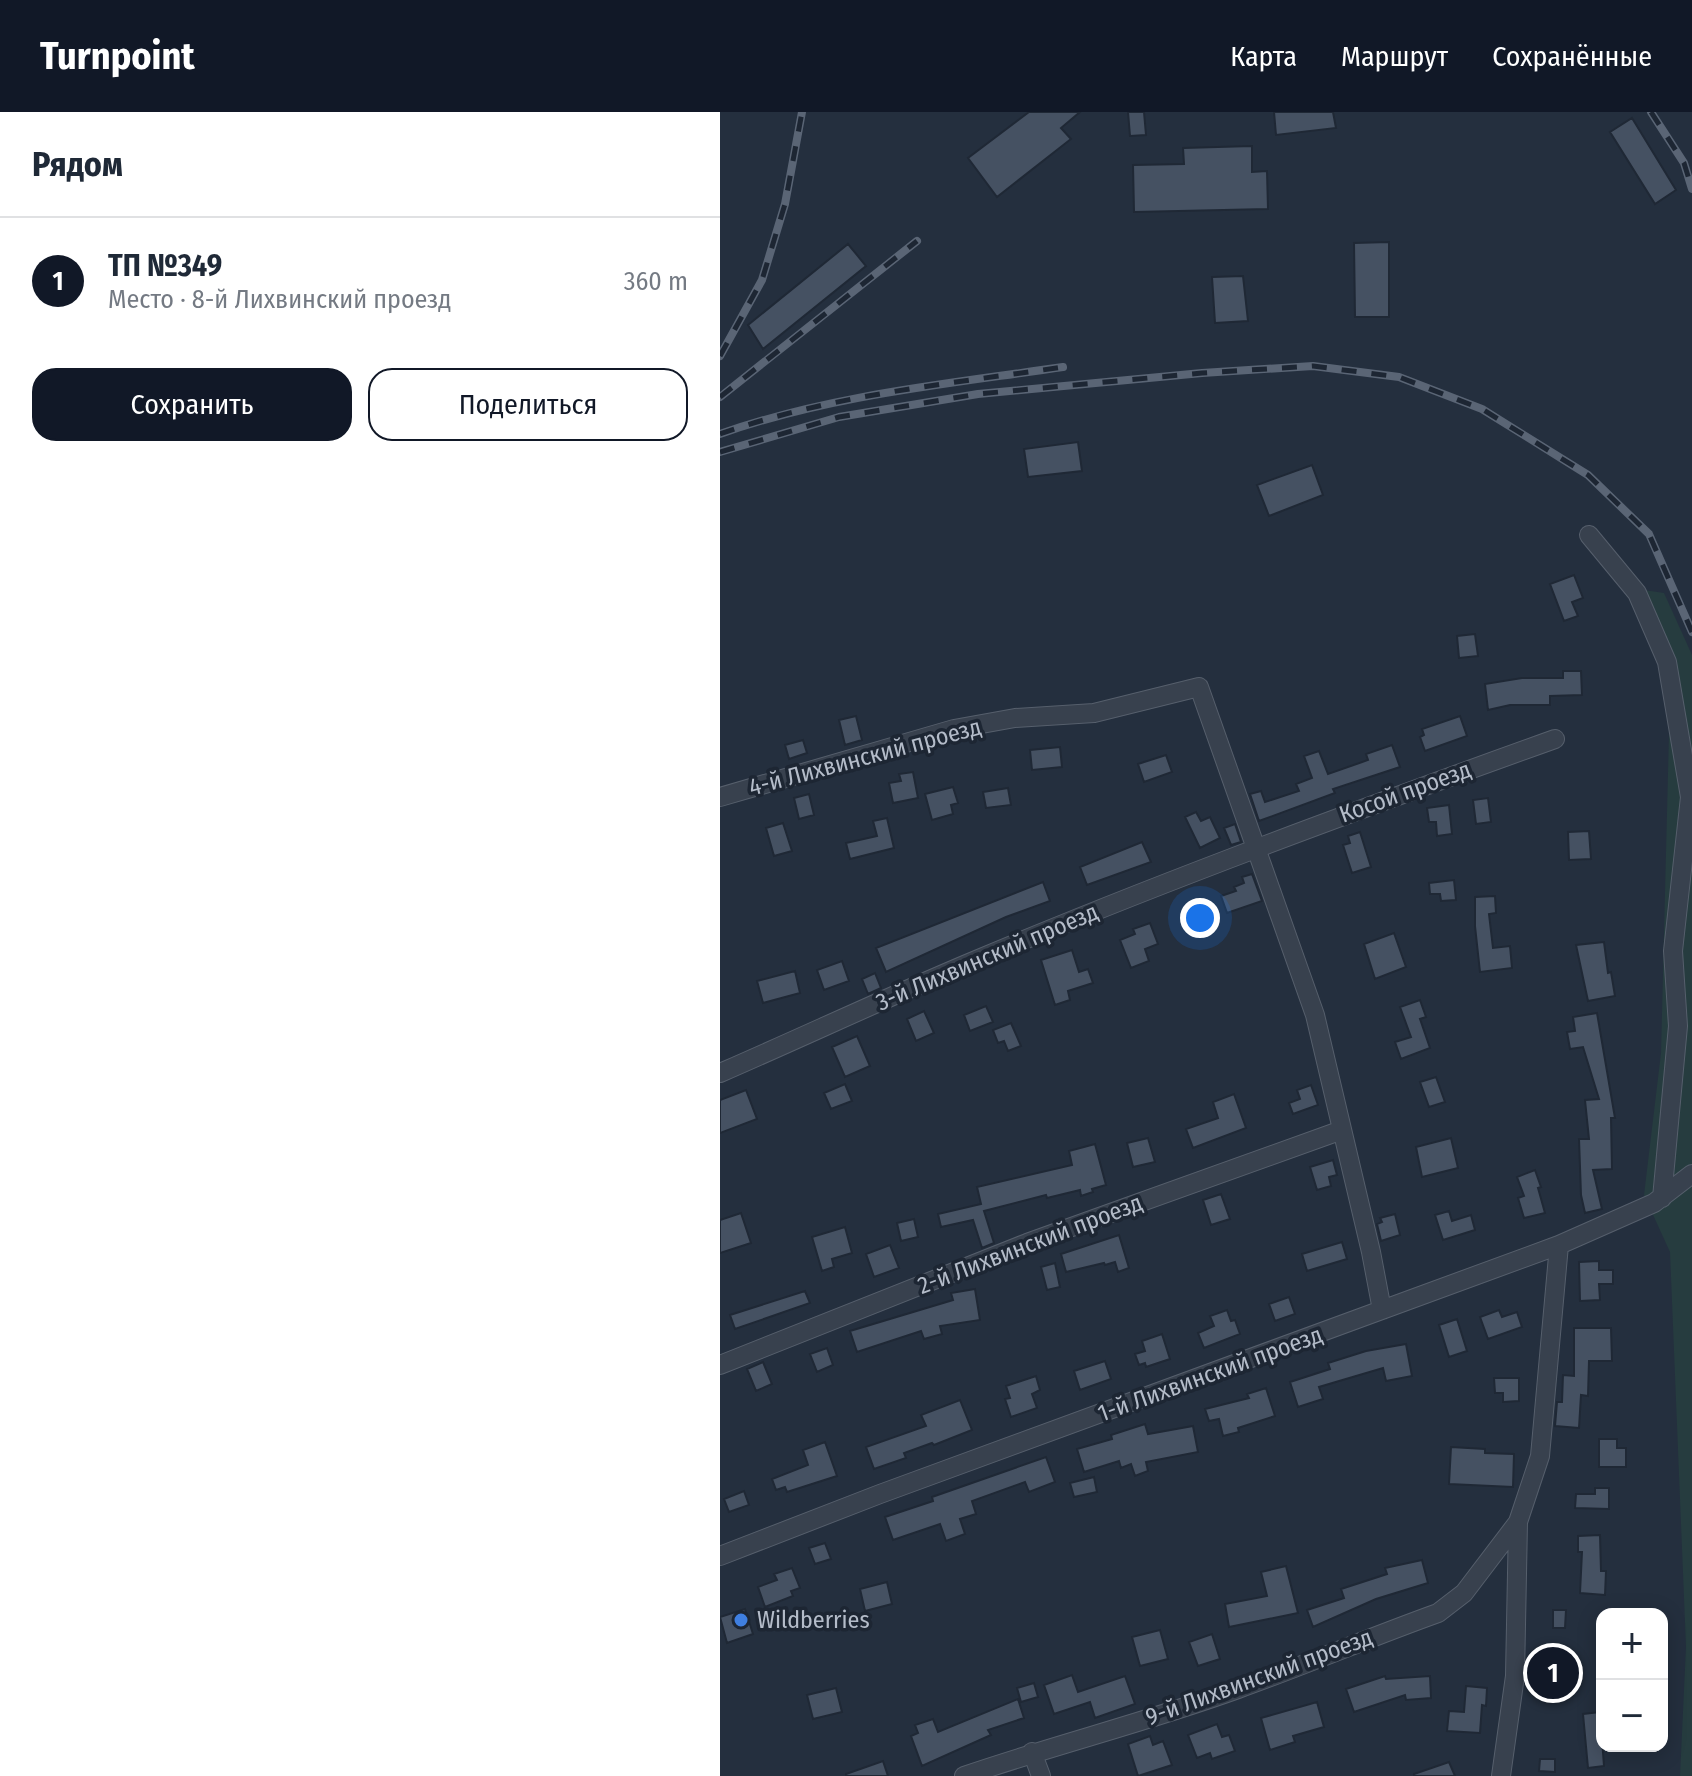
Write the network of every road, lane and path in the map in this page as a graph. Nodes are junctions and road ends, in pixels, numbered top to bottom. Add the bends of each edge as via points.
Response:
1 (1589, 535) dead end
2 (1555, 739) dead end
3 (720, 797) edge
4 (1257, 849) junction
5 (720, 1073) edge
6 (1342, 1130) junction
7 (1692, 1174) edge
8 (1662, 1198) junction
9 (1559, 1245) junction
10 (1382, 1310) junction
11 (720, 1365) edge
12 (1518, 1522) junction
13 (720, 1556) edge
14 (1032, 1752) junction
15 (964, 1776) edge
16 (1041, 1776) edge
17 (1501, 1776) edge

1 - 8 street via 1637,593 1667,662 1690,797 1673,951 1678,1026
2 - 4 street, Косой проезд
3 - 4 street, 4-й Лихвинский проезд via 954,729 1015,718 1094,713 1199,687
4 - 5 street, 3-й Лихвинский проезд via 976,960
4 - 6 street via 1315,1015
6 - 10 street
6 - 11 street, 2-й Лихвинский проезд via 1027,1243
7 - 8 street, 1-й Лихвинский проезд
8 - 9 street, 1-й Лихвинский проезд
9 - 10 street, 1-й Лихвинский проезд
9 - 12 street via 1540,1456
10 - 13 street, 1-й Лихвинский проезд
12 - 14 street, 9-й Лихвинский проезд via 1464,1593 1438,1613 1224,1694
12 - 17 street via 1515,1676
14 - 15 street, 9-й Лихвинский проезд
14 - 16 street

